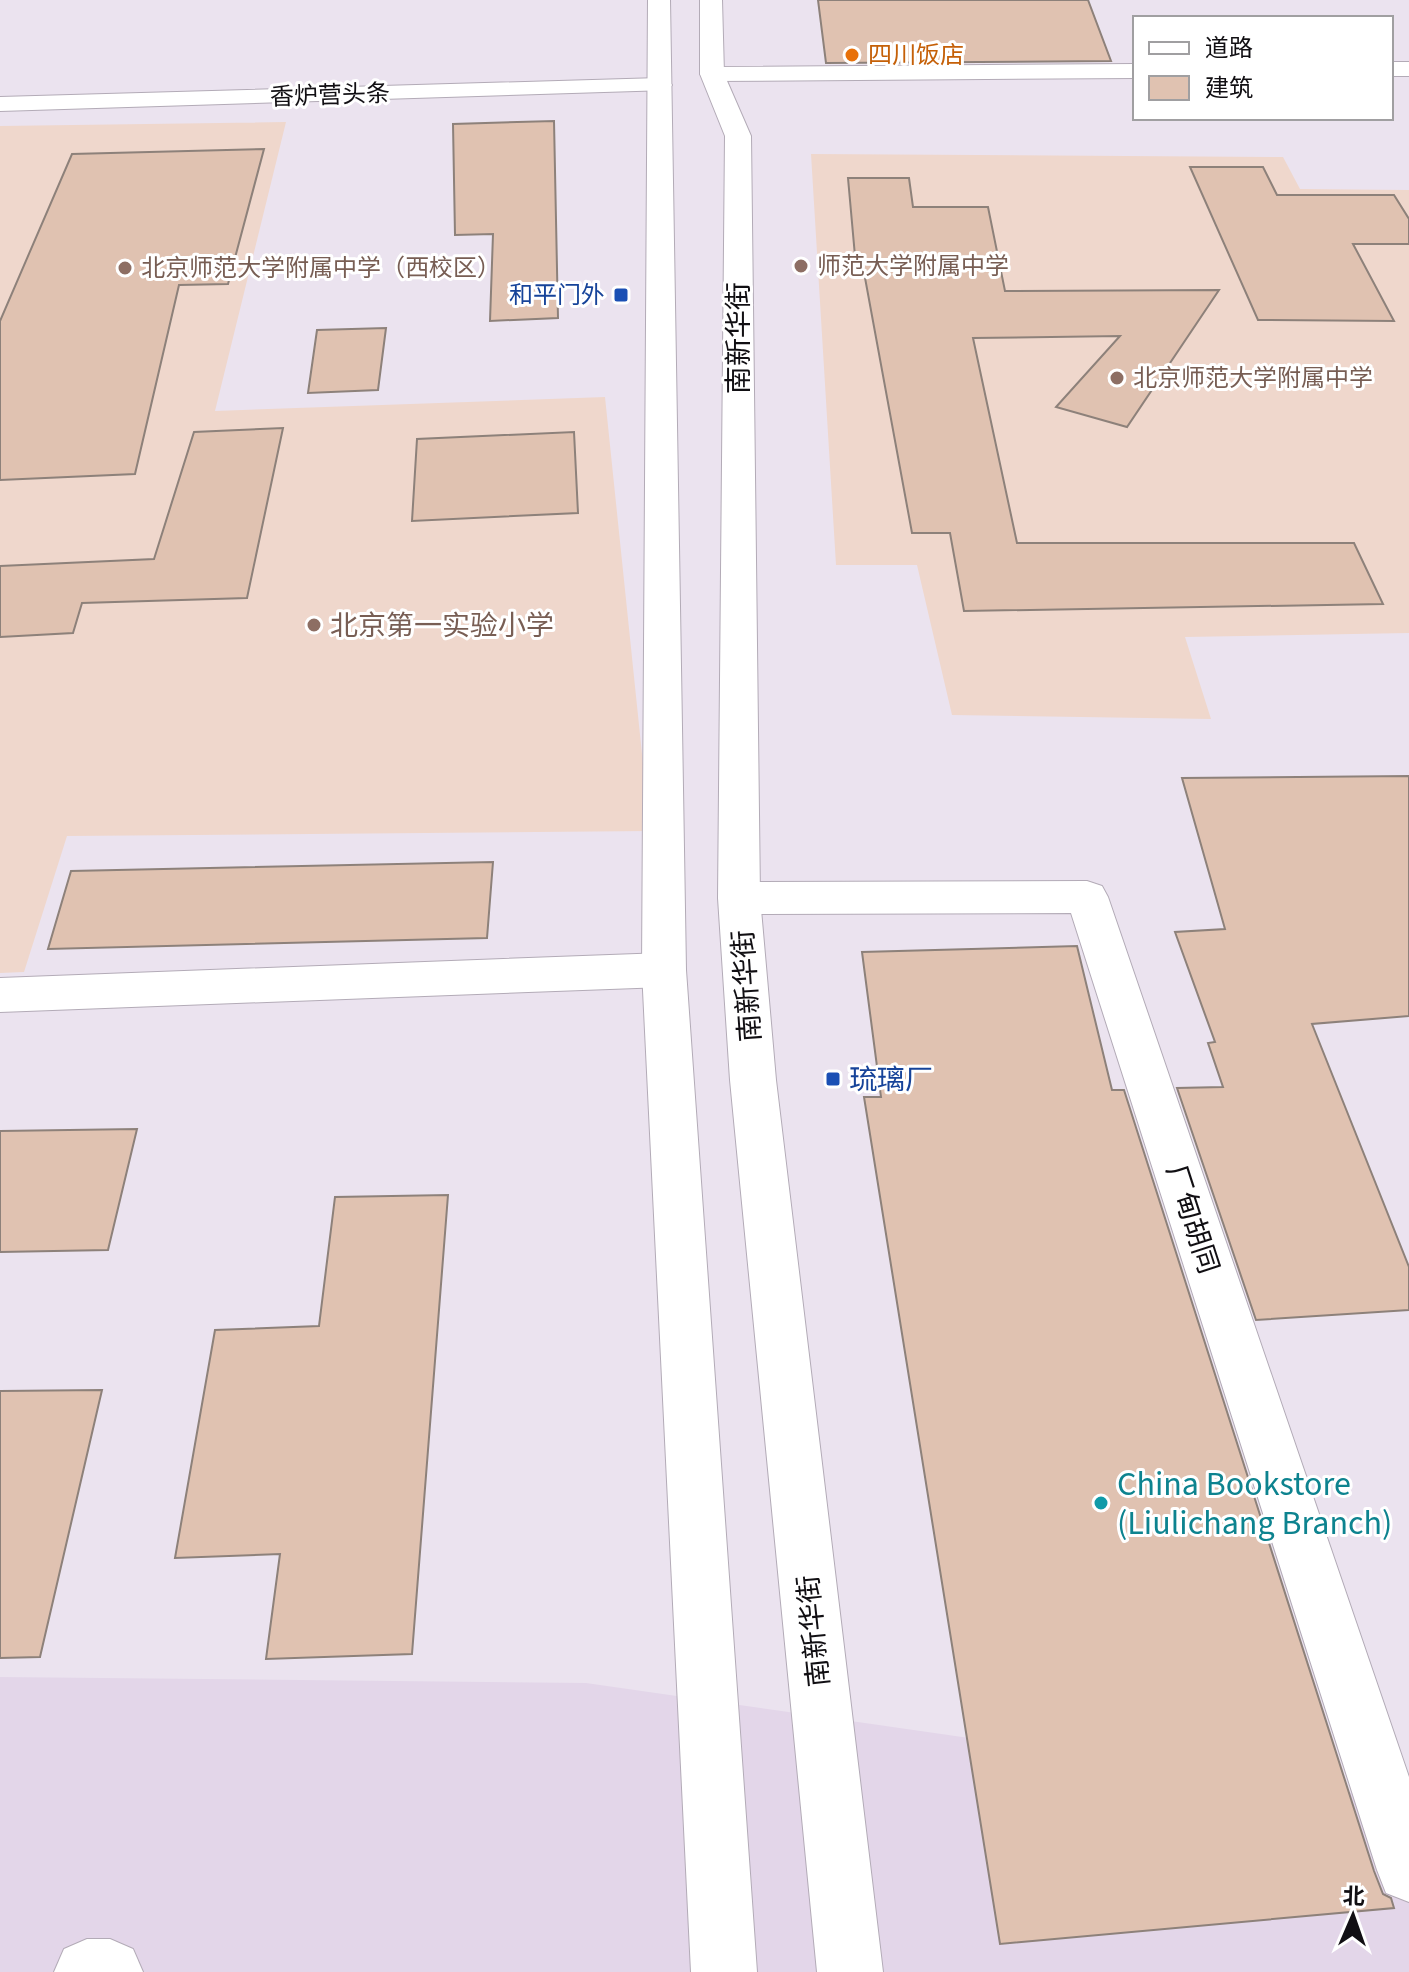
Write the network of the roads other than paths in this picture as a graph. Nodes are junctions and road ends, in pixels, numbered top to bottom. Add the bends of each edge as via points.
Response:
1 (659, 0) edge
2 (711, 0) edge
3 (1133, 71) edge
4 (712, 74) junction
5 (74, 76) dead end
6 (660, 85) junction
7 (0, 104) edge
8 (61, 104) junction
9 (739, 898) junction
10 (664, 970) junction
11 (0, 995) edge
12 (1409, 1870) edge
13 (87, 1972) edge
14 (110, 1972) edge
15 (724, 1972) edge
16 (850, 1972) edge

1 - 6 main road
2 - 4 main road, 南新华街
3 - 4 main road
4 - 9 main road, 南新华街 via 738,136
5 - 8 main road
6 - 8 main road, 香炉营头条
6 - 10 main road
7 - 8 main road, 香炉营头条
9 - 12 main road, 厂甸胡同 via 1087,897
9 - 16 main road, 南新华街 via 754,1096
10 - 11 main road
10 - 15 main road
13 - 14 main road

